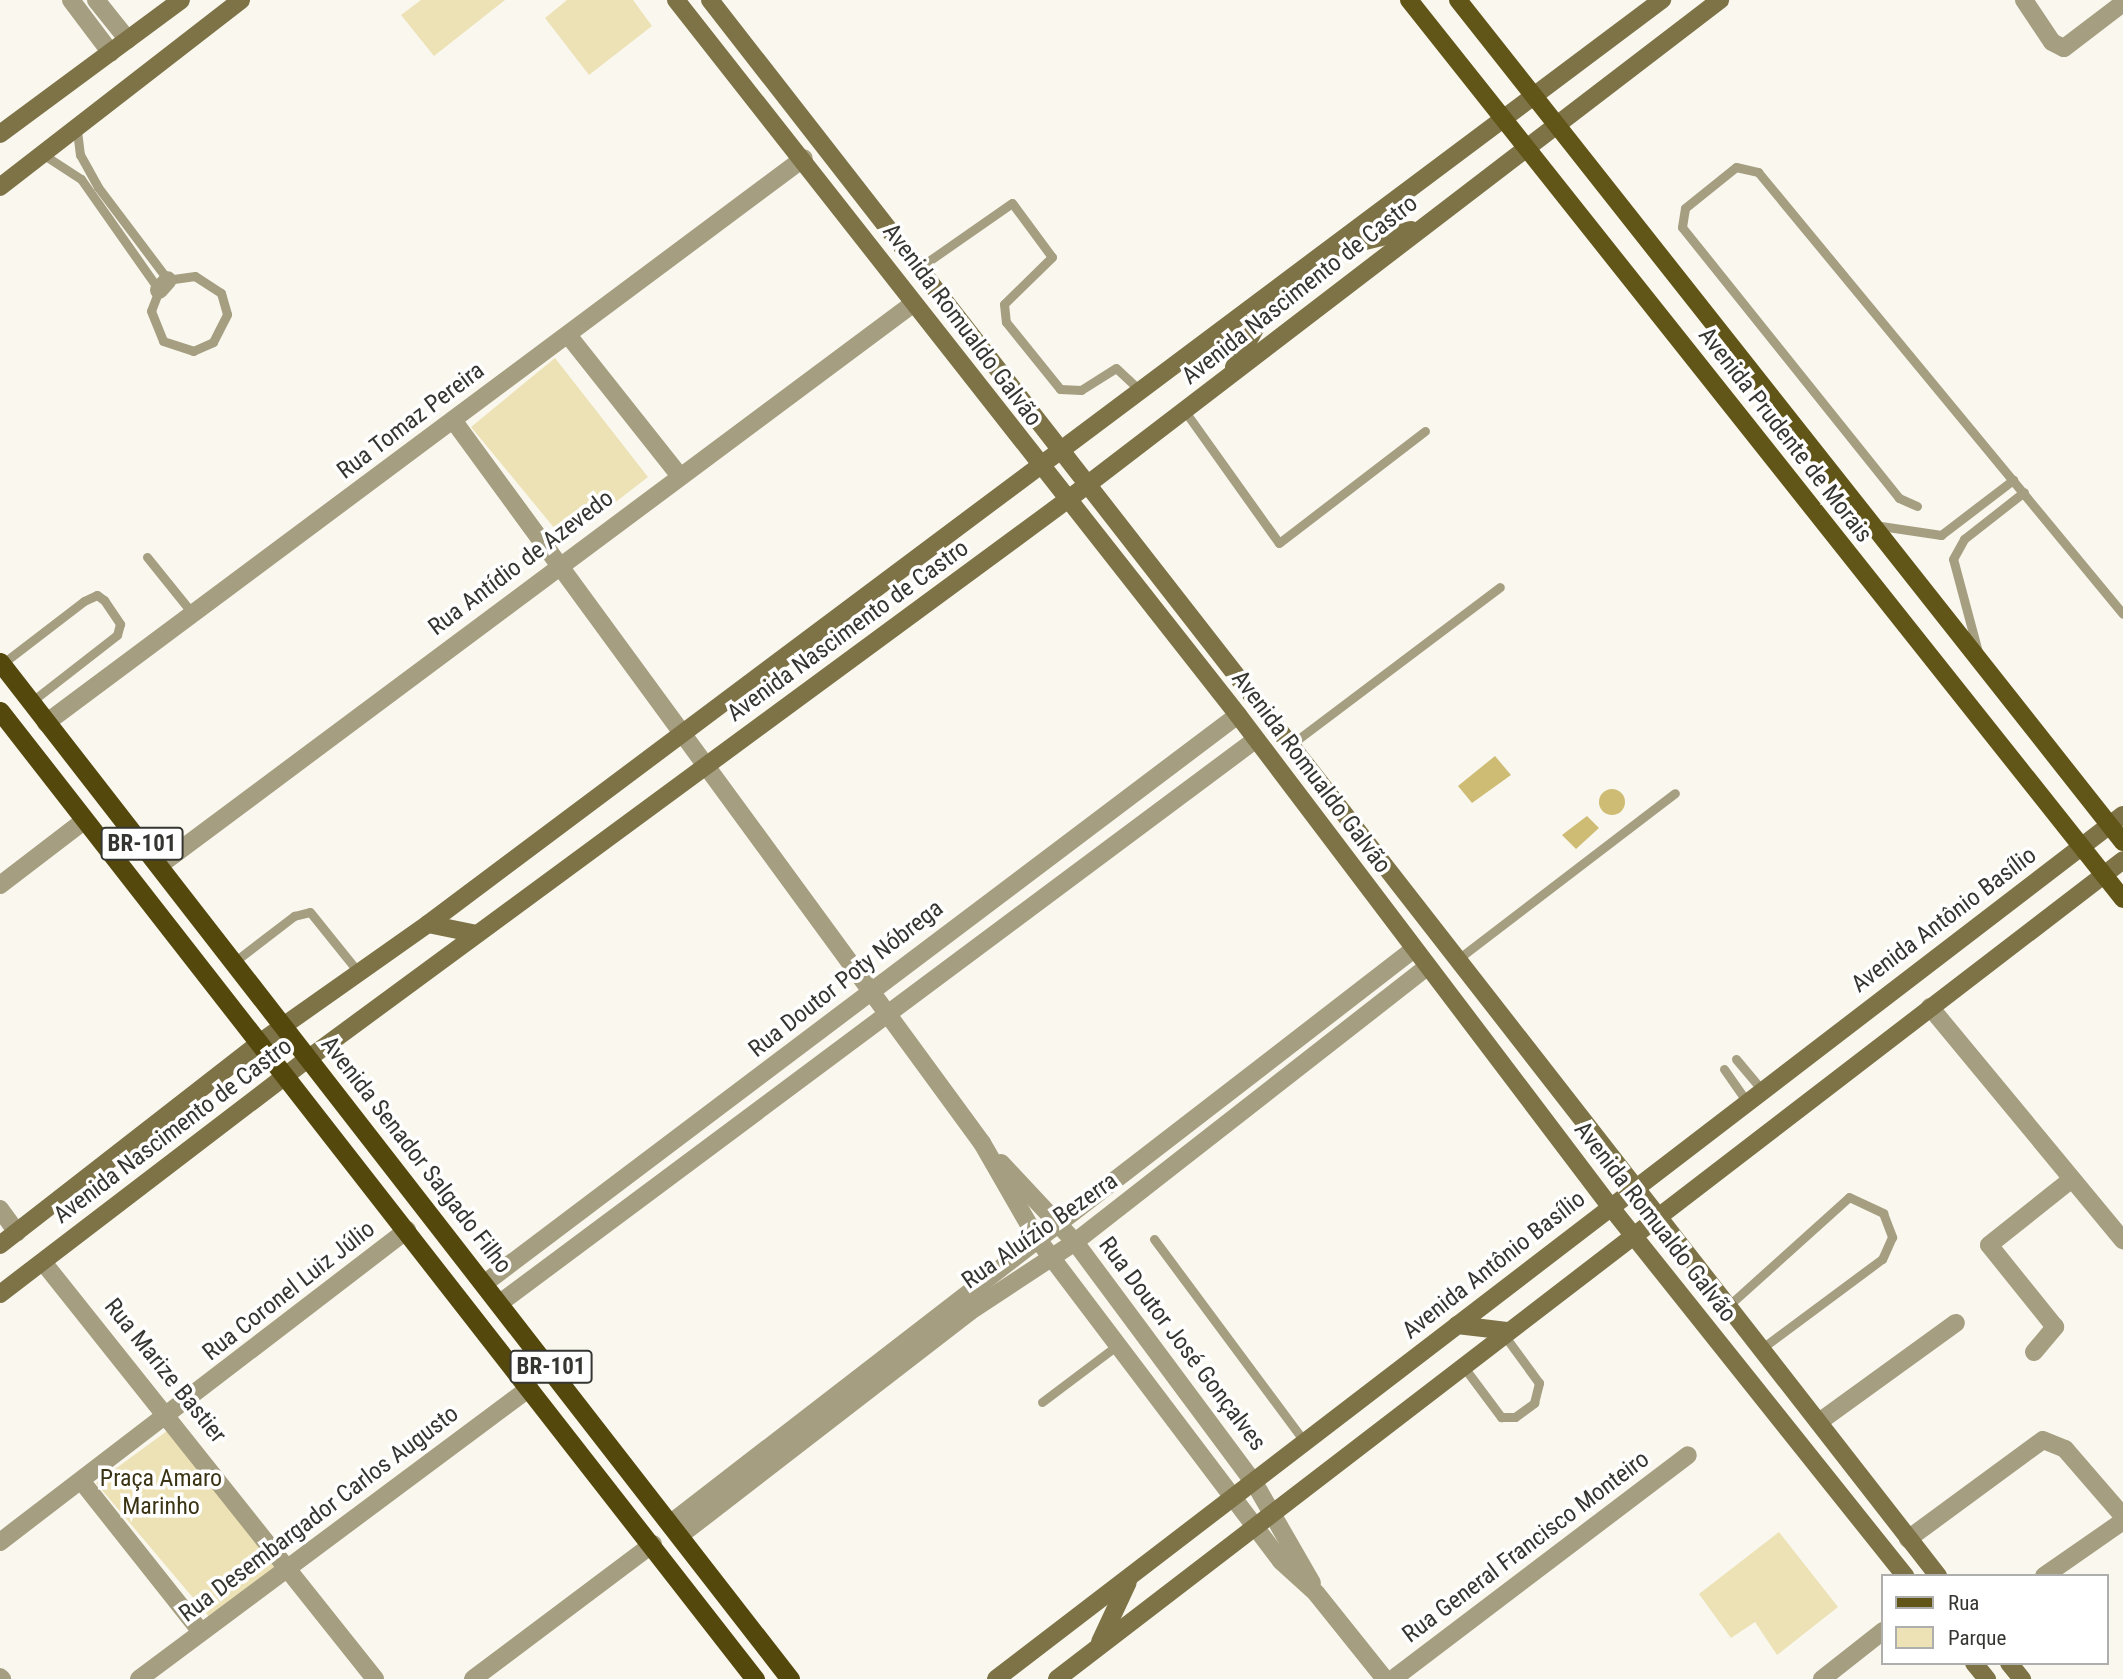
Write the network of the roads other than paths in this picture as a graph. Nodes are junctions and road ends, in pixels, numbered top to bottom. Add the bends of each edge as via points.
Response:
1 (71, 0) edge
2 (96, 0) edge
3 (181, 0) edge
4 (241, 0) edge
5 (676, 0) edge
6 (710, 0) edge
7 (1409, 0) edge
8 (1458, 0) edge
9 (1720, 0) edge
10 (2024, 0) edge
11 (1654, 3) edge
12 (2123, 3) edge
13 (128, 40) junction
14 (111, 53) junction
15 (1530, 97) junction
16 (1503, 118) junction
17 (1555, 128) junction
18 (77, 129) junction
19 (0, 134) edge
20 (1527, 148) junction
21 (44, 155) junction
22 (804, 158) junction
23 (0, 187) edge
24 (1420, 228) junction
25 (1330, 250) junction
26 (923, 265) junction
27 (163, 286) junction
28 (1276, 291) junction
29 (914, 303) junction
30 (568, 335) junction
31 (1229, 376) junction
32 (1141, 391) junction
33 (1184, 410) junction
34 (453, 420) junction
35 (1425, 431) dead end
36 (1065, 448) junction
37 (1039, 468) junction
38 (679, 475) junction
39 (2013, 480) junction
40 (1091, 482) junction
41 (2024, 492) junction
42 (1066, 501) junction
43 (1917, 506) dead end
44 (1871, 524) junction
45 (147, 557) dead end
46 (561, 563) junction
47 (1500, 587) dead end
48 (193, 614) junction
49 (2123, 614) edge
50 (1, 663) edge
51 (1981, 663) junction
52 (31, 702) junction
53 (0, 711) edge
54 (1238, 715) junction
55 (46, 723) junction
56 (681, 731) junction
57 (1255, 740) junction
58 (1293, 743) junction
59 (706, 764) junction
60 (1675, 793) dead end
61 (85, 820) junction
62 (2117, 820) edge
63 (2123, 842) edge
64 (2081, 848) junction
65 (2123, 860) edge
66 (160, 865) junction
67 (2103, 876) junction
68 (0, 885) edge
69 (2123, 899) edge
70 (428, 924) junction
71 (477, 934) junction
72 (1413, 950) junction
73 (1458, 959) junction
74 (234, 962) junction
75 (1426, 968) junction
76 (359, 974) junction
77 (870, 989) junction
78 (1930, 1007) junction
79 (888, 1013) junction
80 (284, 1026) junction
81 (262, 1041) junction
82 (309, 1058) junction
83 (1737, 1059) dead end
84 (772, 1067) junction
85 (1724, 1069) dead end
86 (287, 1075) junction
87 (787, 1088) junction
88 (1760, 1088) junction
89 (1745, 1099) junction
90 (982, 1143) junction
91 (2072, 1179) junction
92 (1634, 1185) junction
93 (590, 1201) junction
94 (1609, 1205) junction
95 (0, 1209) edge
96 (1657, 1217) junction
97 (1058, 1221) junction
98 (604, 1223) junction
99 (407, 1230) junction
100 (17, 1232) junction
101 (1633, 1235) junction
102 (1037, 1237) junction
103 (1154, 1239) dead end
104 (2123, 1240) edge
105 (1075, 1242) junction
106 (0, 1245) edge
107 (1053, 1258) junction
108 (43, 1262) junction
109 (485, 1283) junction
110 (0, 1294) edge
111 (1115, 1295) junction
112 (500, 1303) junction
113 (1727, 1307) junction
114 (1095, 1310) junction
115 (1956, 1323) dead end
116 (1457, 1325) junction
117 (932, 1330) junction
118 (1505, 1332) junction
119 (1121, 1343) junction
120 (1760, 1349) junction
121 (2034, 1352) dead end
122 (1462, 1366) junction
123 (529, 1388) junction
124 (1042, 1402) dead end
125 (169, 1415) junction
126 (1819, 1422) junction
127 (1306, 1444) junction
128 (1688, 1455) dead end
129 (83, 1483) junction
130 (1255, 1484) junction
131 (1235, 1500) junction
132 (1275, 1513) junction
133 (2123, 1516) edge
134 (2123, 1521) edge
135 (677, 1528) junction
136 (1255, 1528) junction
137 (1908, 1539) junction
138 (0, 1542) edge
139 (653, 1544) junction
140 (289, 1567) junction
141 (1903, 1574) edge
142 (1936, 1574) edge
143 (2047, 1574) edge
144 (1130, 1579) junction
145 (1316, 1593) junction
146 (201, 1632) junction
147 (1882, 1632) edge
148 (1098, 1646) junction
149 (1976, 1665) edge
150 (2011, 1665) edge
151 (139, 1679) edge
152 (375, 1679) edge
153 (473, 1679) edge
154 (755, 1679) edge
155 (790, 1679) edge
156 (996, 1679) edge
157 (1057, 1679) edge
158 (1385, 1679) edge
159 (1393, 1679) edge
160 (1822, 1679) edge
161 (1987, 1679) edge
162 (2022, 1679) edge

1 - 14 street
2 - 13 street
3 - 13 main road
4 - 18 main road
5 - 22 main road, Avenida Romualdo Galvão
6 - 26 main road, Avenida Romualdo Galvão
7 - 16 main road, Avenida Prudente de Morais
8 - 15 main road, Avenida Prudente de Morais
9 - 17 main road, Avenida Nascimento de Castro
10 - 12 street via 2052,41 2070,45
11 - 15 main road, Avenida Nascimento de Castro
13 - 14 main road
14 - 19 main road
15 - 16 main road, Avenida Nascimento de Castro
15 - 17 main road, Avenida Prudente de Morais
16 - 20 main road, Avenida Prudente de Morais
16 - 25 main road, Avenida Nascimento de Castro
17 - 20 main road, Avenida Nascimento de Castro
17 - 44 main road, Avenida Prudente de Morais
18 - 21 main road
18 - 27 lane via 80,155
20 - 24 main road, Avenida Nascimento de Castro
20 - 64 main road, Avenida Prudente de Morais
21 - 23 main road
21 - 27 lane via 81,179
22 - 29 main road, Avenida Romualdo Galvão
22 - 30 street, Rua Tomaz Pereira
24 - 25 main road
24 - 31 main road, Avenida Nascimento de Castro
25 - 28 main road, Avenida Nascimento de Castro
26 - 32 lane via 1012,204 1052,257 1009,297 1006,322 1060,389 1080,390 1116,368
26 - 36 main road, Avenida Romualdo Galvão
27 - 27 lane via 195,276 221,293 227,314 213,342 193,351 163,341 151,311
28 - 31 main road
28 - 32 main road, Avenida Nascimento de Castro
29 - 37 main road, Avenida Romualdo Galvão
29 - 38 street, Rua Antídio de Azevedo
30 - 34 street, Rua Tomaz Pereira
30 - 38 street
31 - 33 main road, Avenida Nascimento de Castro
32 - 36 main road, Avenida Nascimento de Castro
33 - 35 lane via 1279,543
33 - 40 main road, Avenida Nascimento de Castro
34 - 46 street, Rua Doutor José Gonçalves
34 - 48 street, Rua Tomaz Pereira
36 - 37 main road, Avenida Nascimento de Castro
36 - 40 main road, Avenida Romualdo Galvão
37 - 42 main road, Avenida Romualdo Galvão
37 - 56 main road, Avenida Nascimento de Castro
38 - 46 street, Rua Antídio de Azevedo
39 - 41 lane
39 - 43 lane via 1758,172 1736,167 1685,208 1682,228 1899,498
39 - 44 lane via 1941,535
40 - 42 main road, Avenida Nascimento de Castro
40 - 58 main road, Avenida Romualdo Galvão
41 - 49 lane
41 - 51 lane via 1964,539 1953,559
42 - 54 main road, Avenida Romualdo Galvão
42 - 59 main road, Avenida Nascimento de Castro
44 - 51 main road, Avenida Prudente de Morais
45 - 48 lane
46 - 56 street, Rua Doutor José Gonçalves
46 - 66 street, Rua Antídio de Azevedo
47 - 58 lane
48 - 55 street, Rua Tomaz Pereira
50 - 52 highway, Avenida Senador Salgado Filho / BR-101
50 - 52 lane via 93,595 104,600 120,624 117,635
51 - 62 main road, Avenida Prudente de Morais
52 - 55 highway, Avenida Senador Salgado Filho / BR-101
53 - 61 highway, BR-101
54 - 57 main road, Avenida Romualdo Galvão
54 - 77 street, Rua Doutor Poty Nóbrega
55 - 66 highway, Avenida Senador Salgado Filho / BR-101
56 - 59 street, Rua Doutor José Gonçalves
56 - 70 main road, Avenida Nascimento de Castro
57 - 72 main road, Avenida Romualdo Galvão
57 - 79 street, Rua Doutor Poty Nóbrega
58 - 73 main road, Avenida Romualdo Galvão
59 - 71 main road, Avenida Nascimento de Castro
59 - 77 street, Rua Doutor José Gonçalves
60 - 73 lane
61 - 68 street
61 - 81 highway, BR-101
62 - 63 main road, Avenida Prudente de Morais
62 - 64 main road, Avenida Antônio Basílio
64 - 67 main road, Avenida Prudente de Morais
64 - 88 main road, Avenida Antônio Basílio
65 - 67 main road
66 - 74 highway, Avenida Senador Salgado Filho / BR-101
67 - 69 main road, Avenida Prudente de Morais
67 - 78 main road
70 - 71 main road
70 - 76 main road, Avenida Nascimento de Castro
71 - 82 main road, Avenida Nascimento de Castro
72 - 75 main road, Avenida Romualdo Galvão
72 - 97 street, Rua Aluízio Bezerra
73 - 92 main road, Avenida Romualdo Galvão
74 - 76 lane via 294,916 310,912
74 - 80 highway, Avenida Senador Salgado Filho / BR-101
75 - 94 main road, Avenida Romualdo Galvão
75 - 105 street, Rua Aluízio Bezerra
76 - 80 main road, Avenida Nascimento de Castro
77 - 79 street, Rua Doutor José Gonçalves
77 - 84 street, Rua Doutor Poty Nóbrega
78 - 91 street
78 - 96 main road
79 - 87 street, Rua Doutor Poty Nóbrega
79 - 90 street, Rua Doutor José Gonçalves
80 - 81 main road, Avenida Nascimento de Castro
80 - 82 highway, Avenida Senador Salgado Filho / BR-101
81 - 86 highway, BR-101
81 - 100 main road, Avenida Nascimento de Castro
82 - 86 main road, Avenida Nascimento de Castro
82 - 109 highway, Avenida Senador Salgado Filho / BR-101
83 - 88 lane
84 - 87 street
84 - 93 street, Rua Doutor Poty Nóbrega
85 - 89 lane
86 - 99 highway, BR-101
86 - 108 main road, Avenida Nascimento de Castro
87 - 98 street, Rua Doutor Poty Nóbrega
88 - 89 main road, Avenida Antônio Basílio
89 - 92 main road, Avenida Antônio Basílio
90 - 97 street, Rua Doutor José Gonçalves
90 - 102 street, Rua Doutor José Gonçalves
91 - 104 street
91 - 121 street via 1989,1245 2055,1327
92 - 94 main road, Avenida Antônio Basílio
92 - 96 main road, Avenida Romualdo Galvão
93 - 98 street
93 - 109 street, Rua Doutor Poty Nóbrega
94 - 101 main road, Avenida Romualdo Galvão
94 - 116 main road, Avenida Antônio Basílio
95 - 100 street
96 - 101 main road
96 - 113 main road, Avenida Romualdo Galvão
97 - 102 street, Rua Aluízio Bezerra
97 - 105 street, Rua Doutor José Gonçalves
98 - 112 street, Rua Doutor Poty Nóbrega
99 - 123 highway, BR-101
99 - 125 street, Rua Coronel Luiz Júlio
100 - 106 main road, Avenida Nascimento de Castro
101 - 118 main road
101 - 141 main road, Avenida Romualdo Galvão
102 - 107 street, Rua Doutor José Gonçalves
102 - 117 street, Rua Aluízio Bezerra
103 - 127 lane
105 - 107 street, Rua Aluízio Bezerra
105 - 111 street, Rua Doutor José Gonçalves
107 - 114 street, Rua Doutor José Gonçalves
107 - 117 street, Rua Aluízio Bezerra
108 - 110 main road, Avenida Nascimento de Castro
108 - 125 street, Rua Marize Bastier
109 - 112 highway, Avenida Senador Salgado Filho / BR-101
111 - 114 street
111 - 130 street, Rua Doutor José Gonçalves
112 - 135 highway, Avenida Senador Salgado Filho / BR-101
113 - 120 main road, Avenida Romualdo Galvão
113 - 120 lane via 1849,1197 1883,1213 1892,1237 1882,1259
114 - 119 street, Rua Doutor José Gonçalves
115 - 126 street
116 - 118 main road
116 - 127 main road, Avenida Antônio Basílio
117 - 135 street, Rua Aluízio Bezerra
118 - 122 main road
118 - 122 lane via 1539,1383 1534,1403 1516,1417 1501,1417
119 - 124 lane
119 - 131 street, Rua Doutor José Gonçalves
120 - 126 main road, Avenida Romualdo Galvão
122 - 132 main road
123 - 139 highway, BR-101
123 - 140 street, Rua Desembargador Carlos Augusto
125 - 129 street, Rua Coronel Luiz Júlio
125 - 140 street, Rua Marize Bastier
126 - 137 main road, Avenida Romualdo Galvão
127 - 130 main road, Avenida Antônio Basílio
128 - 159 street, Rua General Francisco Monteiro
129 - 138 street, Rua Coronel Luiz Júlio
129 - 146 street
130 - 131 main road, Avenida Antônio Basílio
130 - 132 street, Rua Doutor José Gonçalves
131 - 136 street, Rua Doutor José Gonçalves
131 - 144 main road, Avenida Antônio Basílio
132 - 136 main road
132 - 145 street, Rua Doutor José Gonçalves
133 - 137 street via 2065,1449 2043,1440
134 - 143 street
135 - 155 highway, Avenida Senador Salgado Filho / BR-101
136 - 145 street, Rua Doutor José Gonçalves
136 - 148 main road
137 - 142 main road, Avenida Romualdo Galvão
139 - 153 street
139 - 154 highway, BR-101
140 - 146 street, Rua Desembargador Carlos Augusto
140 - 152 street, Rua Marize Bastier
144 - 148 main road
144 - 156 main road, Avenida Antônio Basílio
145 - 158 street, Rua Doutor José Gonçalves
146 - 151 street, Rua Desembargador Carlos Augusto
147 - 160 street
148 - 157 main road
149 - 161 main road
150 - 162 main road

